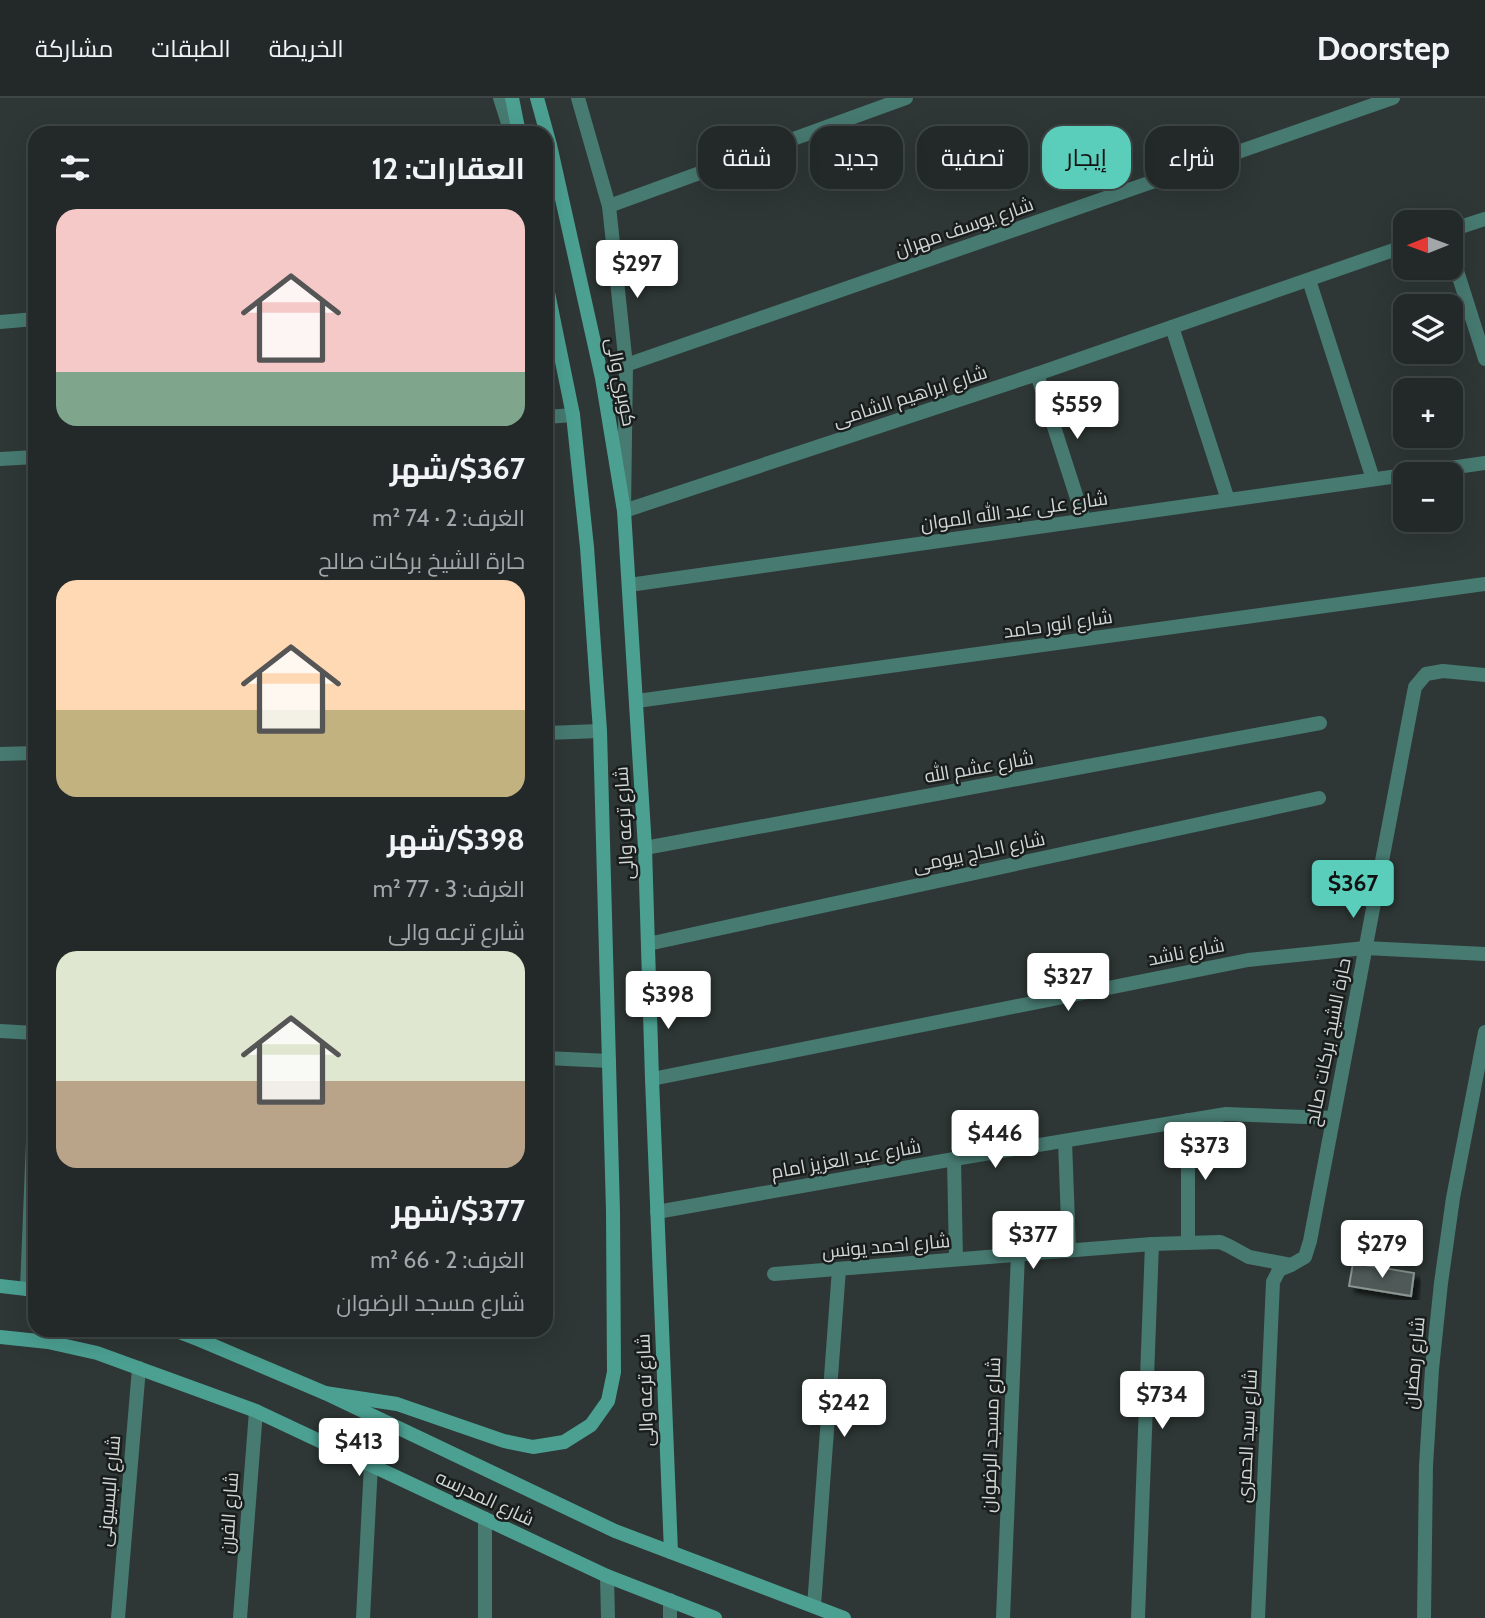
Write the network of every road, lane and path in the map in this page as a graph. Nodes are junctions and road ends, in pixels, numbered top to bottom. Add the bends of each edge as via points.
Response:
1 (500, 98) edge
2 (512, 98) edge
3 (537, 98) edge
4 (578, 98) edge
5 (906, 98) edge
6 (1393, 98) edge
7 (509, 126) edge
8 (518, 126) edge
9 (545, 126) edge
10 (553, 158) edge
11 (609, 206) junction
12 (1485, 219) edge
13 (1463, 226) edge
14 (1393, 250) edge
15 (1309, 280) junction
16 (1462, 280) edge
17 (553, 317) edge
18 (28, 320) edge
19 (0, 322) edge
20 (1172, 327) junction
21 (1480, 328) edge
22 (1485, 359) edge
23 (626, 365) junction
24 (1037, 373) junction
25 (573, 415) junction
26 (553, 416) edge
27 (28, 458) edge
28 (0, 460) edge
29 (1485, 463) edge
30 (1463, 466) edge
31 (1393, 476) edge
32 (1373, 479) junction
33 (1228, 500) junction
34 (624, 511) junction
35 (1084, 520) junction
36 (1485, 584) edge
37 (629, 585) junction
38 (1485, 674) edge
39 (637, 701) junction
40 (1320, 723) dead end
41 (600, 731) junction
42 (553, 733) edge
43 (28, 753) edge
44 (0, 754) edge
45 (1319, 798) dead end
46 (645, 848) junction
47 (648, 944) junction
48 (1365, 948) junction
49 (1485, 954) edge
50 (0, 1031) edge
51 (1485, 1032) edge
52 (28, 1033) edge
53 (553, 1058) edge
54 (609, 1061) junction
55 (652, 1079) junction
56 (1333, 1118) junction
57 (1188, 1121) junction
58 (1065, 1141) junction
59 (954, 1160) junction
60 (657, 1212) junction
61 (1188, 1243) junction
62 (1152, 1244) junction
63 (1069, 1250) junction
64 (1018, 1254) junction
65 (956, 1259) junction
66 (1291, 1265) junction
67 (839, 1269) junction
68 (774, 1274) dead end
69 (0, 1286) edge
70 (28, 1289) edge
71 (0, 1337) edge
72 (204, 1337) edge
73 (139, 1368) junction
74 (325, 1393) junction
75 (256, 1411) junction
76 (371, 1465) junction
77 (485, 1519) junction
78 (671, 1552) junction
79 (607, 1576) junction
80 (670, 1600) junction
81 (814, 1606) junction
82 (118, 1618) edge
83 (240, 1618) edge
84 (363, 1618) edge
85 (485, 1618) edge
86 (608, 1618) edge
87 (670, 1618) edge
88 (715, 1618) edge
89 (844, 1618) edge
90 (1003, 1618) edge
91 (1138, 1618) edge
92 (1258, 1618) edge
93 (1424, 1618) edge

1 - 7 street
2 - 8 main road
3 - 9 main road, كوبري والى
4 - 11 street, شارع ترعه والى
5 - 11 street
6 - 23 street, شارع يوسف مهران
10 - 34 main road, كوبري والى via 602,378
11 - 23 street, شارع ترعه والى
12 - 13 street
14 - 15 street, شارع ابراهيم الشامى
15 - 20 street, شارع ابراهيم الشامى
15 - 32 street
16 - 21 street
17 - 25 main road, شارع ترعه والى
18 - 19 street
20 - 24 street, شارع ابراهيم الشامى
20 - 33 street
21 - 22 street
23 - 34 street, شارع ترعه والى
24 - 34 street, شارع ابراهيم الشامى
24 - 35 street
25 - 26 street
25 - 41 main road, شارع ترعه والى
27 - 28 street
29 - 30 street, شارع على عبد الله الموان
31 - 32 street, شارع على عبد الله الموان
32 - 33 street, شارع على عبد الله الموان
33 - 35 street, شارع على عبد الله الموان
34 - 37 main road, شارع ترعه والى
35 - 37 street, شارع على عبد الله الموان
36 - 39 street, شارع انور حامد
37 - 39 main road, شارع ترعه والى
38 - 48 street, حارة الشيخ بركات صالح via 1426,674 1415,687
39 - 46 main road, شارع ترعه والى
40 - 46 street, شارع عشم الله
41 - 42 street
41 - 54 main road, شارع ترعه والى
43 - 44 street
45 - 47 street, شارع الحاج بيومى
46 - 47 main road, شارع ترعه والى
47 - 55 main road, شارع ترعه والى
48 - 49 street, شارع ناشد
48 - 55 street, شارع ناشد via 1248,960
48 - 56 street, حارة الشيخ بركات صالح
50 - 52 street
51 - 93 street, شارع رمضان via 1453,1198 1432,1369
53 - 54 street
54 - 74 main road, شارع ترعه والى via 614,1372 608,1401 592,1425 564,1442 533,1447 397,1404
55 - 60 main road, شارع ترعه والى
56 - 57 street, شارع عبد العزيز امام via 1226,1114
56 - 66 street, حارة الشيخ بركات صالح via 1310,1241 1305,1257
57 - 58 street, شارع عبد العزيز امام
57 - 61 street
58 - 59 street, شارع عبد العزيز امام
58 - 63 street
59 - 60 street, شارع عبد العزيز امام
59 - 65 street
60 - 78 main road, شارع ترعه والى
61 - 62 street, شارع احمد يونس
61 - 66 street, شارع احمد يونس via 1220,1242 1249,1257
62 - 63 street, شارع احمد يونس
62 - 91 street
63 - 64 street, شارع احمد يونس
64 - 65 street, شارع احمد يونس
64 - 90 street, شارع مسجد الرضوان
65 - 67 street, شارع احمد يونس
66 - 92 street, شارع سيد الحمرى via 1279,1270 1273,1282
67 - 68 street, شارع احمد يونس
67 - 81 street
69 - 70 main road
71 - 73 main road, شارع المدرسه via 48,1342
72 - 74 main road, شارع المدرسه
73 - 75 main road, شارع المدرسه
73 - 82 street, شارع البسيونى
74 - 78 main road, شارع المدرسه via 615,1531
75 - 76 main road, شارع المدرسه
75 - 83 street, شارع الفرن
76 - 77 main road, شارع المدرسه
76 - 84 street
77 - 79 main road, شارع المدرسه
77 - 85 street
78 - 81 main road, شارع المدرسه
79 - 80 main road, شارع المدرسه
79 - 86 street
80 - 87 street
80 - 88 main road, شارع المدرسه
81 - 89 main road, شارع المدرسه

